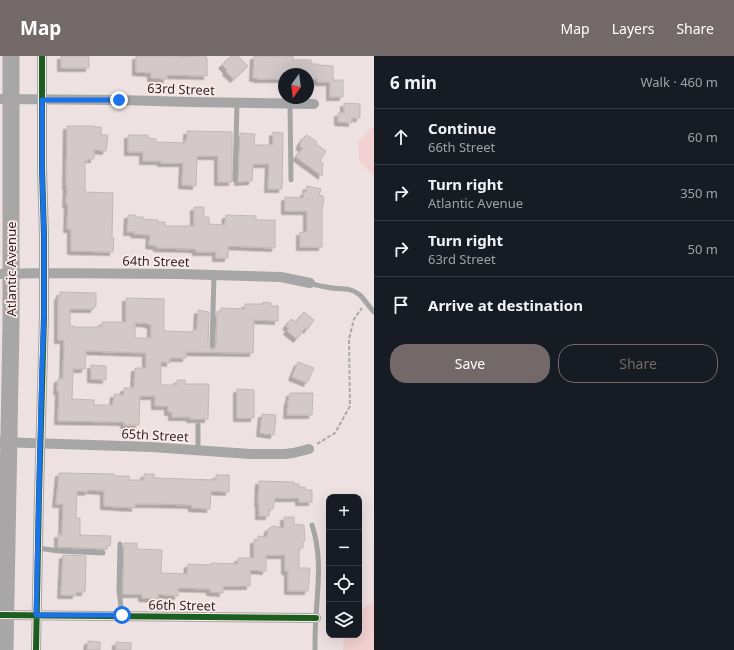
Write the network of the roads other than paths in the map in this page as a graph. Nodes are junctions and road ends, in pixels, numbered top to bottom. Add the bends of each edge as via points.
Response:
1 (11, 56) edge
2 (42, 56) edge
3 (6, 99) edge
4 (42, 100) junction
5 (236, 103) junction
6 (278, 104) edge
7 (290, 104) edge
8 (235, 180) dead end
9 (290, 180) dead end
10 (44, 273) junction
11 (6, 274) edge
12 (214, 275) junction
13 (310, 283) joint
14 (374, 312) edge
15 (212, 346) dead end
16 (198, 425) dead end
17 (4, 442) edge
18 (41, 444) junction
19 (309, 449) road end
20 (198, 450) junction
21 (312, 526) dead end
22 (120, 544) dead end
23 (38, 548) junction
24 (103, 552) dead end
25 (3, 615) edge
26 (36, 615) junction
27 (122, 615) junction
28 (316, 618) junction
29 (5, 650) edge
30 (36, 650) edge
31 (315, 650) edge

1 - 3 highway, Atlantic Avenue
2 - 4 street
3 - 4 street, 63rd Street
3 - 11 highway, Atlantic Avenue
4 - 5 street, 63rd Street
4 - 10 street
5 - 6 street, 63rd Street
5 - 8 lane
7 - 9 lane
10 - 11 street, 64th Street
10 - 12 street, 64th Street
10 - 18 street
11 - 17 highway, Atlantic Avenue
12 - 13 street, 64th Street via 281,277
12 - 15 lane
13 - 14 lane via 352,290 359,294
16 - 20 lane
17 - 18 street, 65th Street
17 - 25 highway, Atlantic Avenue
18 - 20 street, 65th Street
18 - 23 street
19 - 20 street, 65th Street via 285,454
21 - 28 lane via 318,550
22 - 27 lane via 119,591
23 - 24 lane
23 - 26 street
25 - 26 street, 66th Street
25 - 29 highway, Atlantic Avenue
26 - 27 street, 66th Street
26 - 30 street
27 - 28 street, 66th Street
28 - 31 lane

